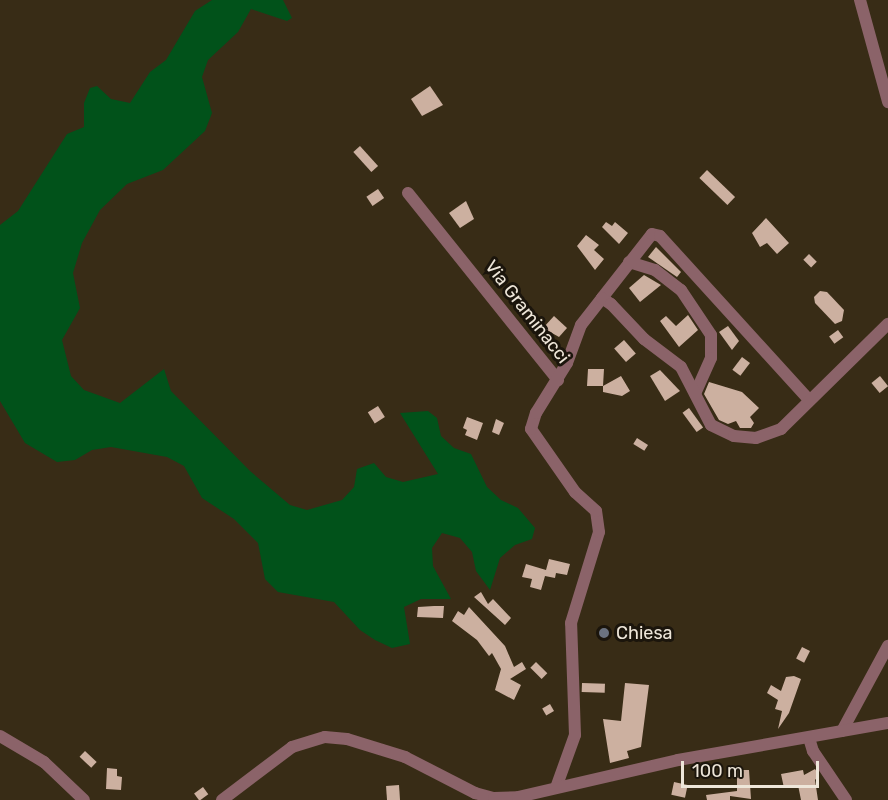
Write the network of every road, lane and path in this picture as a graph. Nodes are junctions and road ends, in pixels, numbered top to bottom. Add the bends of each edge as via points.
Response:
1 (860, 0) edge
2 (888, 102) edge
3 (408, 193) dead end
4 (629, 262) junction
5 (602, 298) junction
6 (888, 324) edge
7 (558, 380) junction
8 (695, 394) junction
9 (809, 400) junction
10 (888, 646) edge
11 (888, 723) edge
12 (843, 731) junction
13 (0, 736) edge
14 (809, 738) junction
15 (557, 785) junction
16 (84, 800) edge
17 (222, 800) edge
18 (846, 800) edge

1 - 2 street
3 - 7 street, Via Graminacci
4 - 5 street, Via Graminacci
4 - 8 street via 655,270 681,290 711,335 711,358
4 - 9 street, Via Graminacci via 652,234 660,236
5 - 7 street, Via Graminacci via 581,325
5 - 8 street via 644,339 676,362
6 - 9 street
7 - 15 street via 536,413 531,429 575,492 596,512 599,532 571,623 575,735
8 - 9 street via 711,425 734,436 756,438 781,429
10 - 12 street
11 - 12 street
12 - 14 street
13 - 16 street via 44,762
14 - 15 street via 678,759 597,781
14 - 18 street via 813,751
15 - 17 street via 518,797 494,798 475,793 405,757 347,739 325,737 292,747

